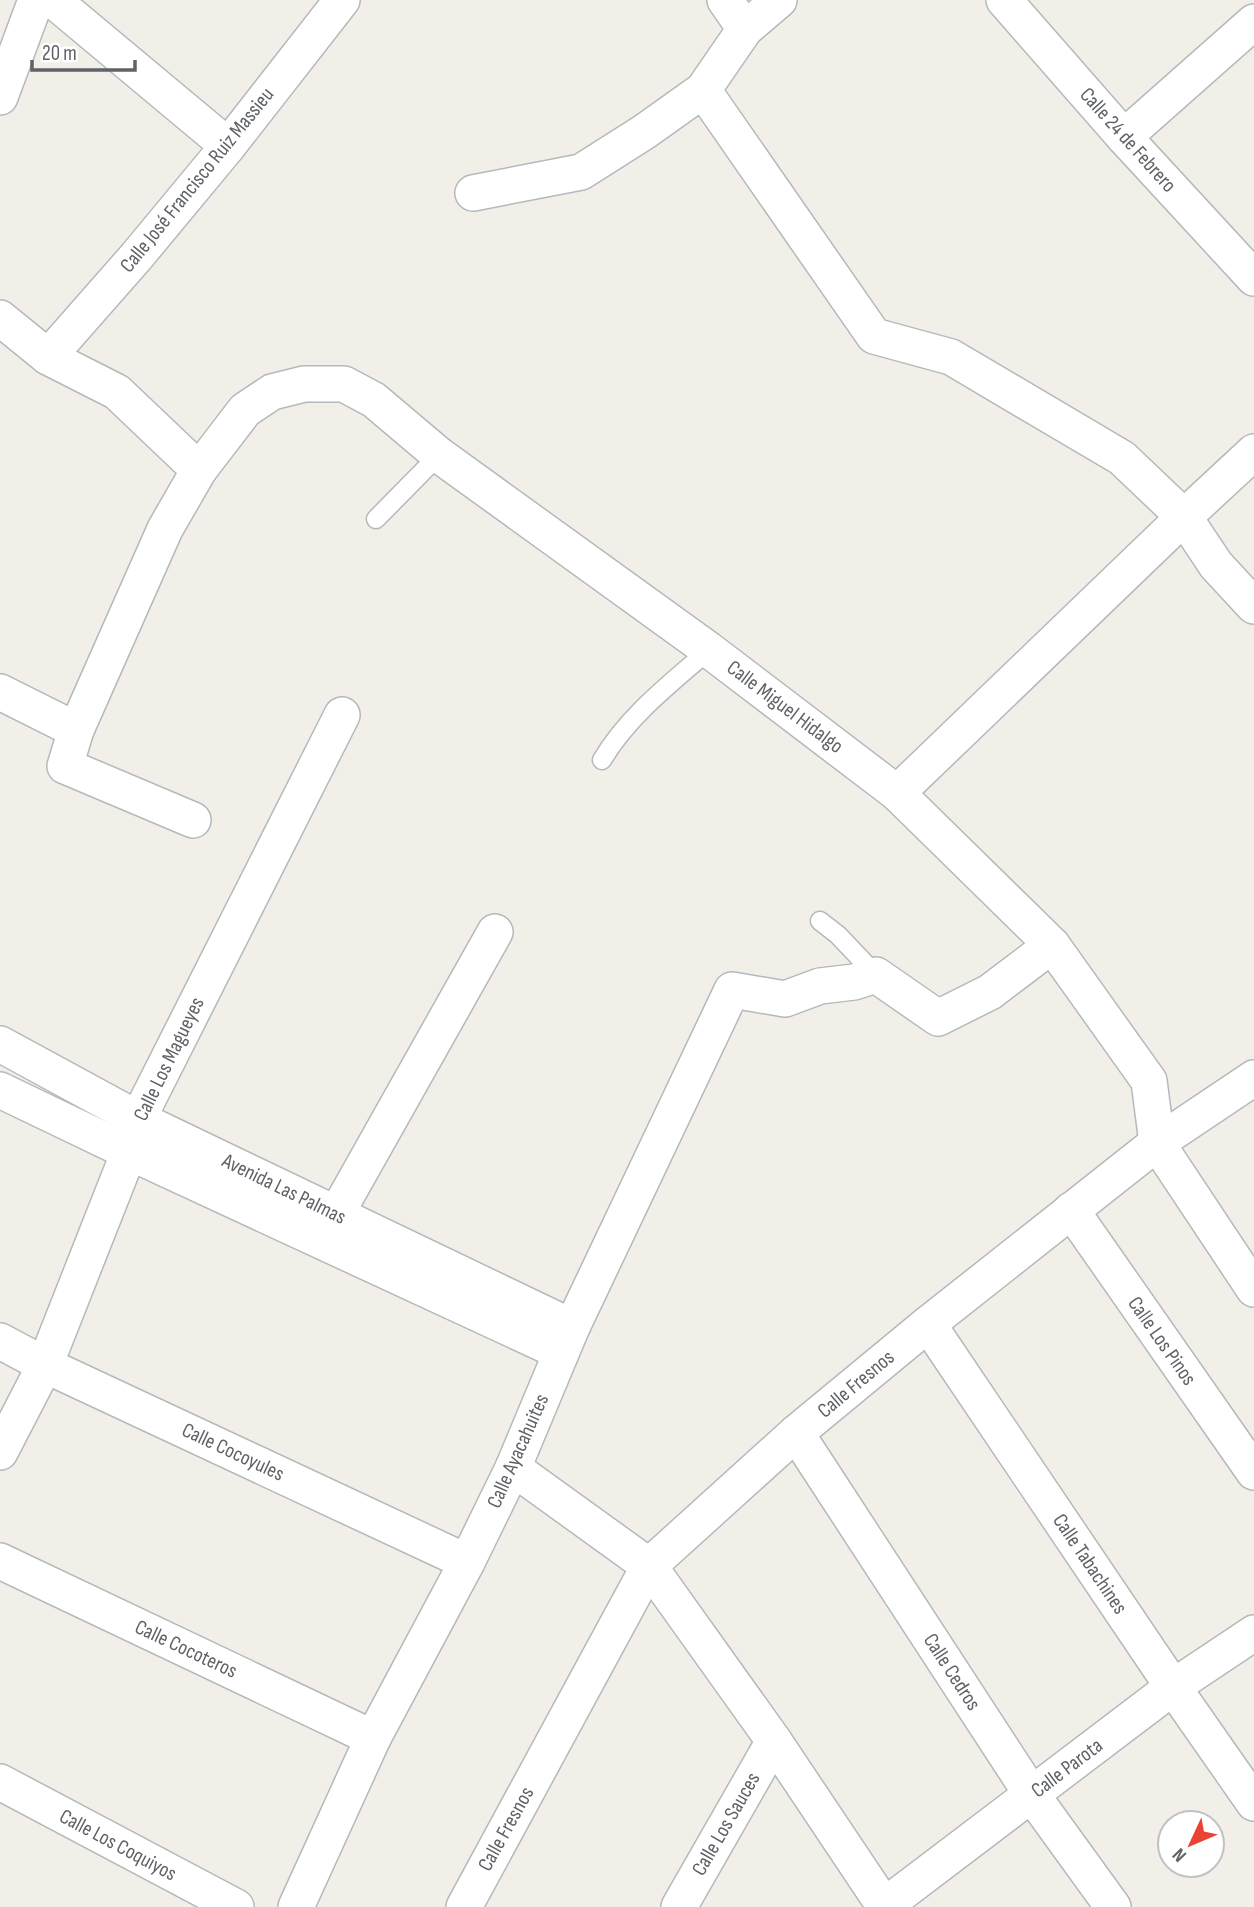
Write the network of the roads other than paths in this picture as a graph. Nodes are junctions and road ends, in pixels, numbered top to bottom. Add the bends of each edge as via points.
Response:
1 (36, 0) edge
2 (342, 0) edge
3 (725, 0) edge
4 (779, 0) edge
5 (1004, 0) edge
6 (70, 6) edge
7 (1254, 22) edge
8 (746, 29) junction
9 (703, 90) junction
10 (0, 97) edge
11 (1124, 137) junction
12 (228, 146) junction
13 (473, 193) dead end
14 (1254, 278) edge
15 (0, 318) edge
16 (48, 357) junction
17 (1254, 452) edge
18 (439, 455) junction
19 (199, 470) junction
20 (1184, 517) junction
21 (376, 519) dead end
22 (1254, 606) edge
23 (709, 649) junction
24 (0, 691) edge
25 (342, 715) dead end
26 (76, 730) junction
27 (602, 760) dead end
28 (897, 793) junction
29 (193, 820) dead end
30 (820, 920) dead end
31 (495, 932) dead end
32 (1052, 946) junction
33 (876, 975) junction
34 (0, 1044) edge
35 (1254, 1078) edge
36 (0, 1090) edge
37 (133, 1135) junction
38 (1157, 1143) junction
39 (1071, 1210) junction
40 (329, 1227) junction
41 (1254, 1289) edge
42 (928, 1324) junction
43 (566, 1339) junction
44 (0, 1341) edge
45 (45, 1365) junction
46 (796, 1433) junction
47 (0, 1452) edge
48 (513, 1468) junction
49 (1254, 1472) edge
50 (0, 1561) edge
51 (467, 1562) junction
52 (649, 1566) junction
53 (1254, 1633) edge
54 (1173, 1687) junction
55 (373, 1738) junction
56 (774, 1741) junction
57 (0, 1782) edge
58 (1032, 1795) junction
59 (1254, 1803) edge
60 (236, 1907) edge
61 (296, 1907) edge
62 (464, 1907) edge
63 (679, 1907) edge
64 (884, 1907) edge
65 (1113, 1907) edge

1 - 10 street
2 - 12 street, Calle José Francisco Ruiz Massieu
3 - 8 street
4 - 8 street
5 - 11 street, Calle 24 de Febrero
6 - 12 street
7 - 11 street
8 - 9 street
9 - 13 street via 581,172
9 - 20 street via 874,336 951,357 1122,458
11 - 14 street, Calle 24 de Febrero
12 - 16 street, Calle José Francisco Ruiz Massieu
15 - 16 street
16 - 19 street via 117,392
17 - 20 street
18 - 19 street, Calle Miguel Hidalgo via 374,400 344,384 304,384 272,392 245,410
18 - 21 lane
18 - 23 street, Calle Miguel Hidalgo
19 - 26 street, Calle Miguel Hidalgo via 165,529
20 - 22 street via 1216,565
20 - 28 street
23 - 27 lane via 648,704 613,741
23 - 28 street, Calle Miguel Hidalgo
24 - 26 street
25 - 37 street, Calle Los Magueyes
26 - 29 street, Calle Miguel Hidalgo via 65,766
28 - 32 street, Calle Miguel Hidalgo
30 - 33 lane
31 - 40 street
32 - 33 street via 990,992 938,1018
32 - 38 street, Calle Miguel Hidalgo via 1149,1082
33 - 43 street, Calle Ayacahuites via 820,986 785,999 732,990
34 - 37 street, Avenida Las Palmas
35 - 38 street, Calle Fresnos
36 - 37 street
37 - 40 street, Avenida Las Palmas
37 - 45 street, Calle Los Magueyes
38 - 39 street, Calle Fresnos
38 - 41 street
39 - 42 street, Calle Fresnos
39 - 49 street, Calle Los Pinos
40 - 43 street, Avenida Las Palmas
42 - 46 street, Calle Fresnos
42 - 54 street, Calle Tabachines
43 - 48 street, Calle Ayacahuites
44 - 45 street, Calle Cocoyules
45 - 47 street, Calle Los Magueyes
45 - 51 street, Calle Cocoyules
46 - 52 street, Calle Fresnos
46 - 58 street, Calle Cedros
48 - 51 street, Calle Ayacahuites
48 - 52 street
50 - 55 street, Calle Cocoteros
51 - 55 street, Calle Ayacahuites
52 - 56 street
52 - 62 street, Calle Fresnos
53 - 54 street, Calle Parota
54 - 58 street, Calle Parota
54 - 59 street, Calle Tabachines
55 - 61 street, Calle Ayacahuites
56 - 63 street, Calle Los Sauces
56 - 64 street
57 - 60 street, Calle Los Coquiyos
58 - 64 street, Calle Parota
58 - 65 street, Calle Cedros

